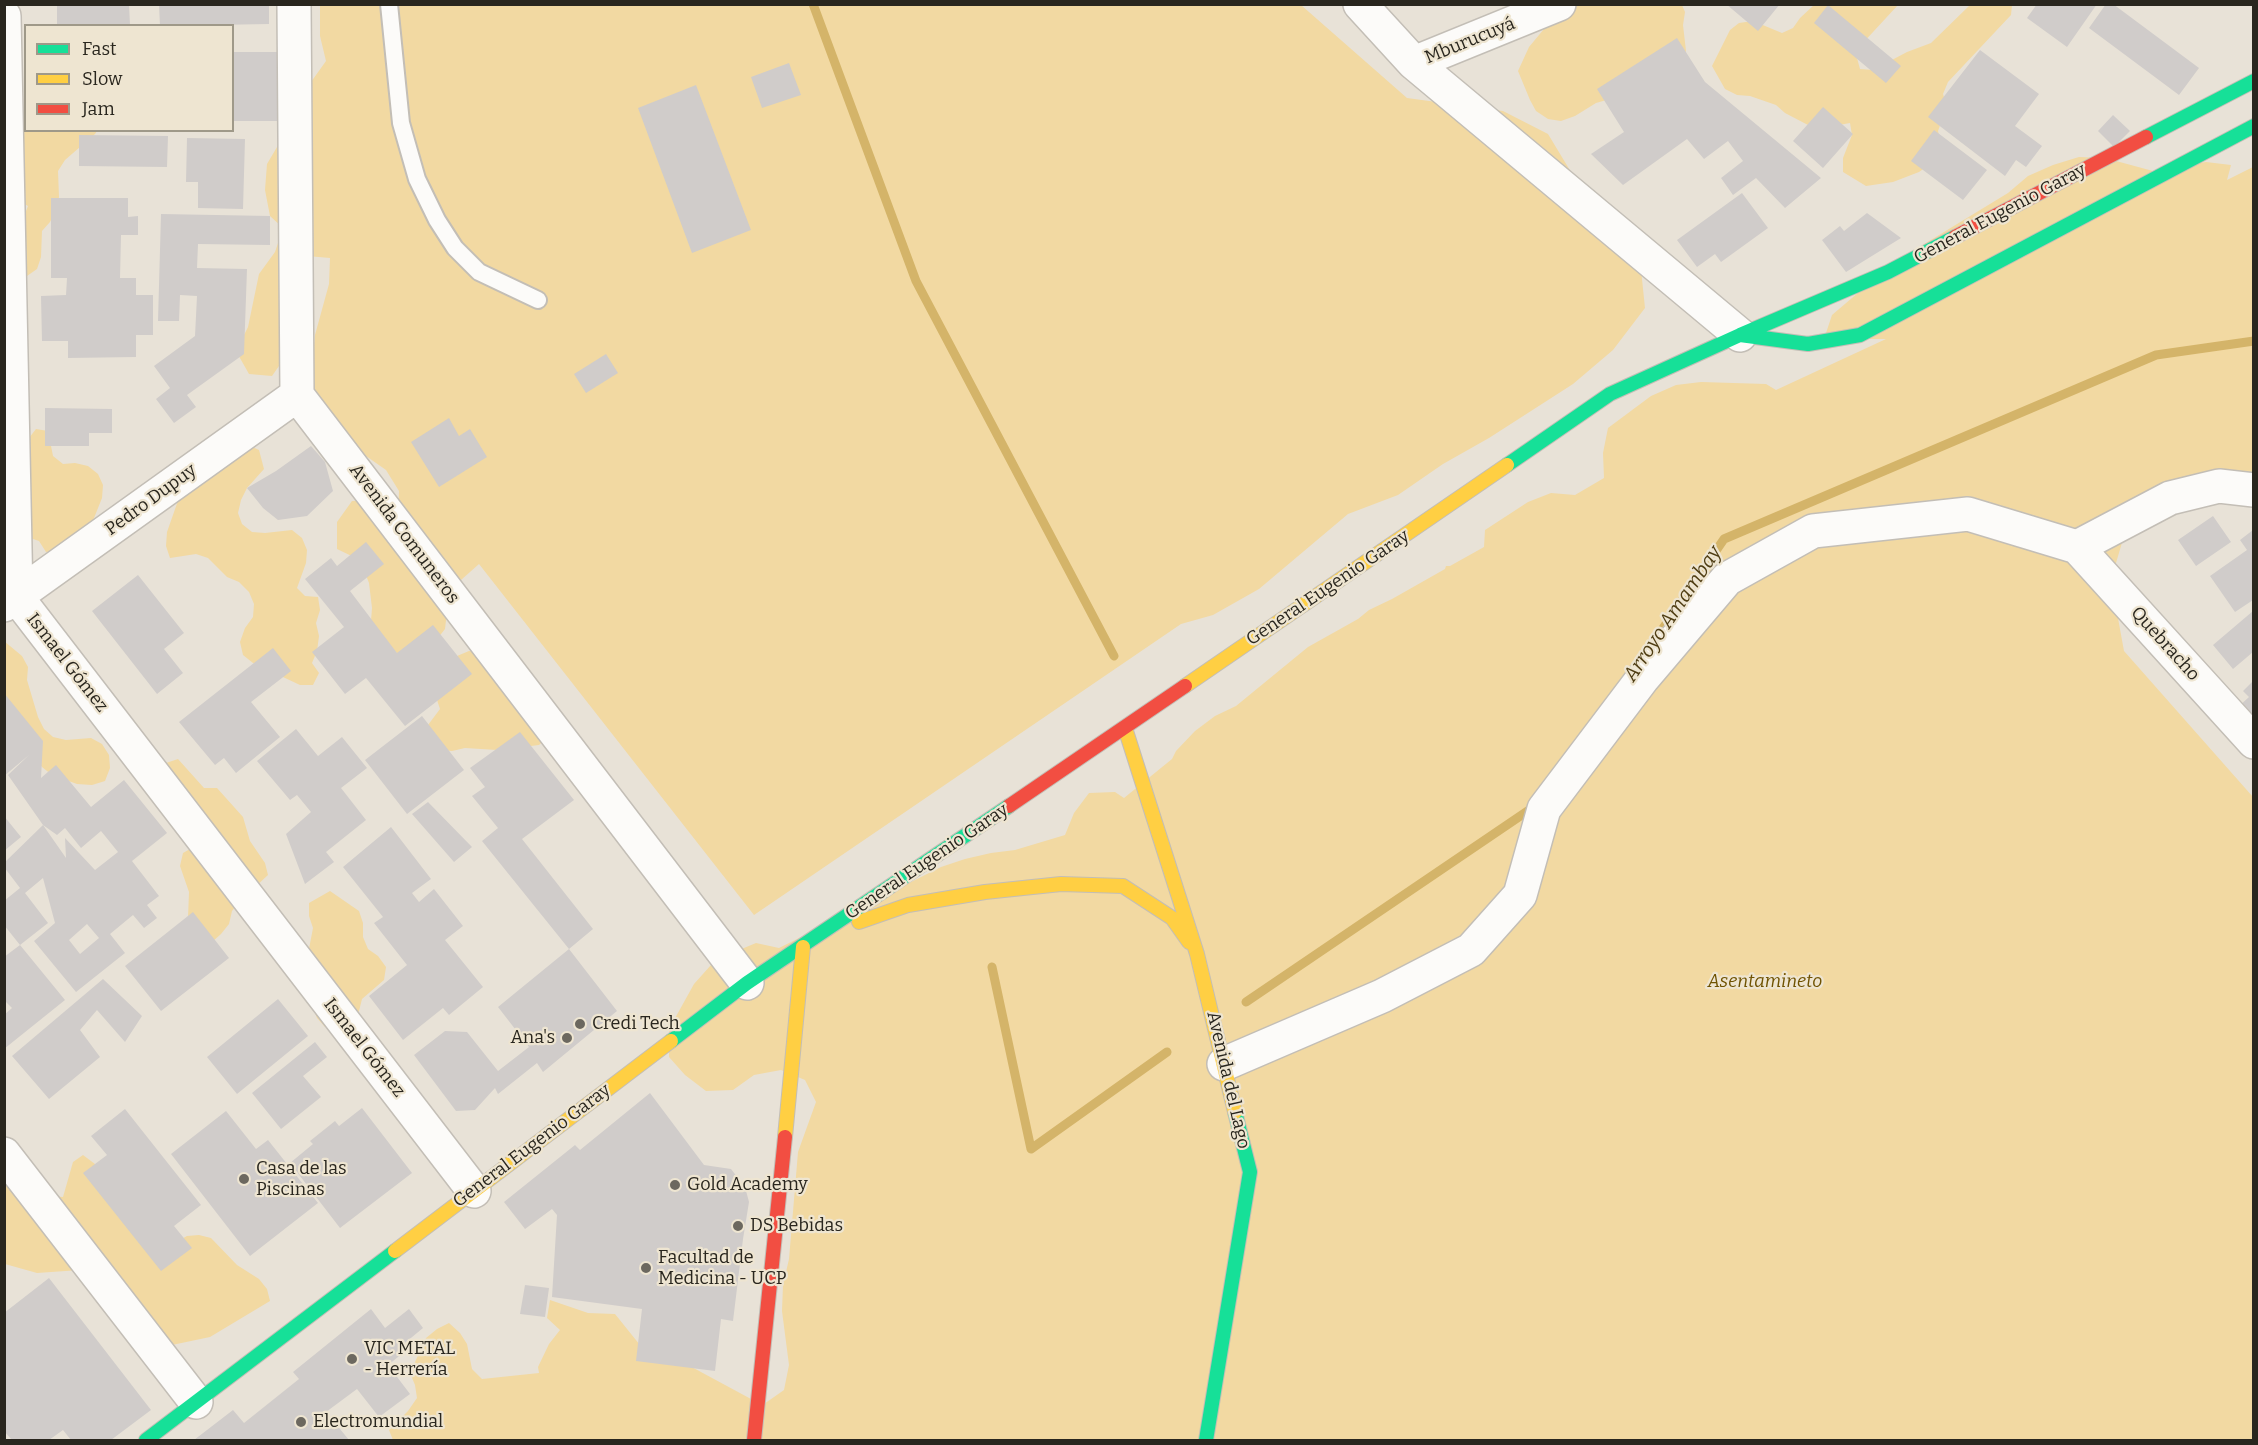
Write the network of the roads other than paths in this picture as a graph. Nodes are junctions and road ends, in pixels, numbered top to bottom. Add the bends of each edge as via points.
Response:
1 (294, 4) edge
2 (390, 4) edge
3 (1360, 4) edge
4 (1558, 4) edge
5 (4, 16) edge
6 (1414, 63) junction
7 (2253, 81) edge
8 (2253, 126) edge
9 (538, 300) dead end
10 (1740, 335) junction
11 (297, 395) junction
12 (2253, 490) edge
13 (2076, 547) junction
14 (10, 601) edge
15 (1125, 728) junction
16 (2253, 742) edge
17 (818, 936) junction
18 (803, 947) junction
19 (1197, 954) junction
20 (747, 983) junction
21 (1224, 1065) junction
22 (4, 1154) edge
23 (474, 1191) junction
24 (196, 1402) junction
25 (146, 1440) edge
26 (754, 1440) edge
27 (1206, 1440) edge

1 - 11 street
2 - 9 lane via 401,123 417,179 437,220 455,248 479,272
3 - 6 street
4 - 6 street, Mburucuyá
5 - 14 street, Ismael Gómez
6 - 10 street
7 - 10 street, General Eugenio Garay via 1888,272
8 - 10 street via 1860,335 1808,344
10 - 15 street, General Eugenio Garay via 1610,394
11 - 14 street, Pedro Dupuy
11 - 20 street, Avenida Comuneros
12 - 13 street via 2219,486 2170,498
13 - 16 street, Quebracho
13 - 21 street via 1968,514 1813,531 1727,579 1643,678 1544,809 1520,895 1471,950 1382,996
14 - 23 street, Ismael Gómez
15 - 17 street, General Eugenio Garay
15 - 19 street, Avenida del Lago
17 - 18 street, General Eugenio Garay
17 - 19 street via 908,905 963,895 1061,884 1123,886 1172,918
18 - 20 street, General Eugenio Garay
18 - 26 street
19 - 21 street, Avenida del Lago
20 - 23 street, General Eugenio Garay
21 - 27 street, Avenida del Lago via 1250,1172
22 - 24 street
23 - 24 street, General Eugenio Garay
24 - 25 street, General Eugenio Garay

